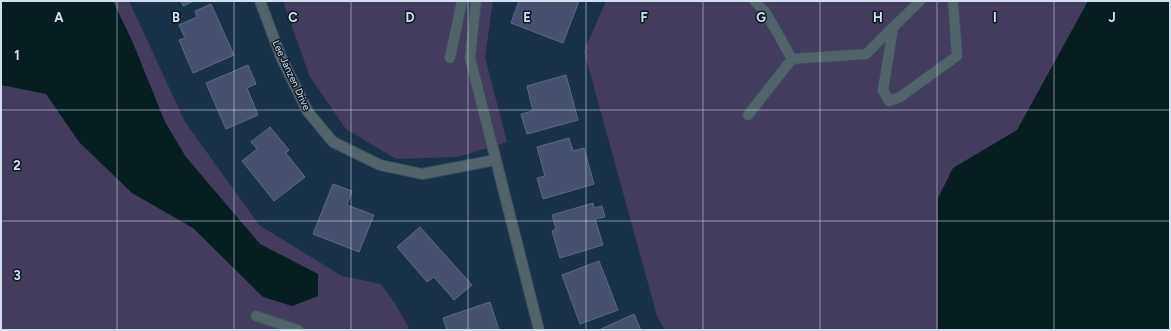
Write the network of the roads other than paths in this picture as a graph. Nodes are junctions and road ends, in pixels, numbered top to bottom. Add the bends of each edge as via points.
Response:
1 (260, 1) edge
2 (462, 1) edge
3 (476, 1) edge
4 (755, 1) edge
5 (920, 1) edge
6 (952, 1) edge
7 (893, 28) junction
8 (450, 58) dead end
9 (792, 59) junction
10 (748, 114) dead end
11 (495, 160) junction
12 (256, 316) dead end
13 (298, 330) edge
14 (539, 330) edge

1 - 11 street, Lee Janzen Drive via 282,57 308,112 333,142 380,165 422,174
2 - 8 street
3 - 11 street via 470,58
4 - 9 street via 766,13
5 - 7 street
6 - 7 street via 957,56 900,97 889,101 882,90
7 - 9 street via 866,54
9 - 10 street
11 - 14 street
12 - 13 street

